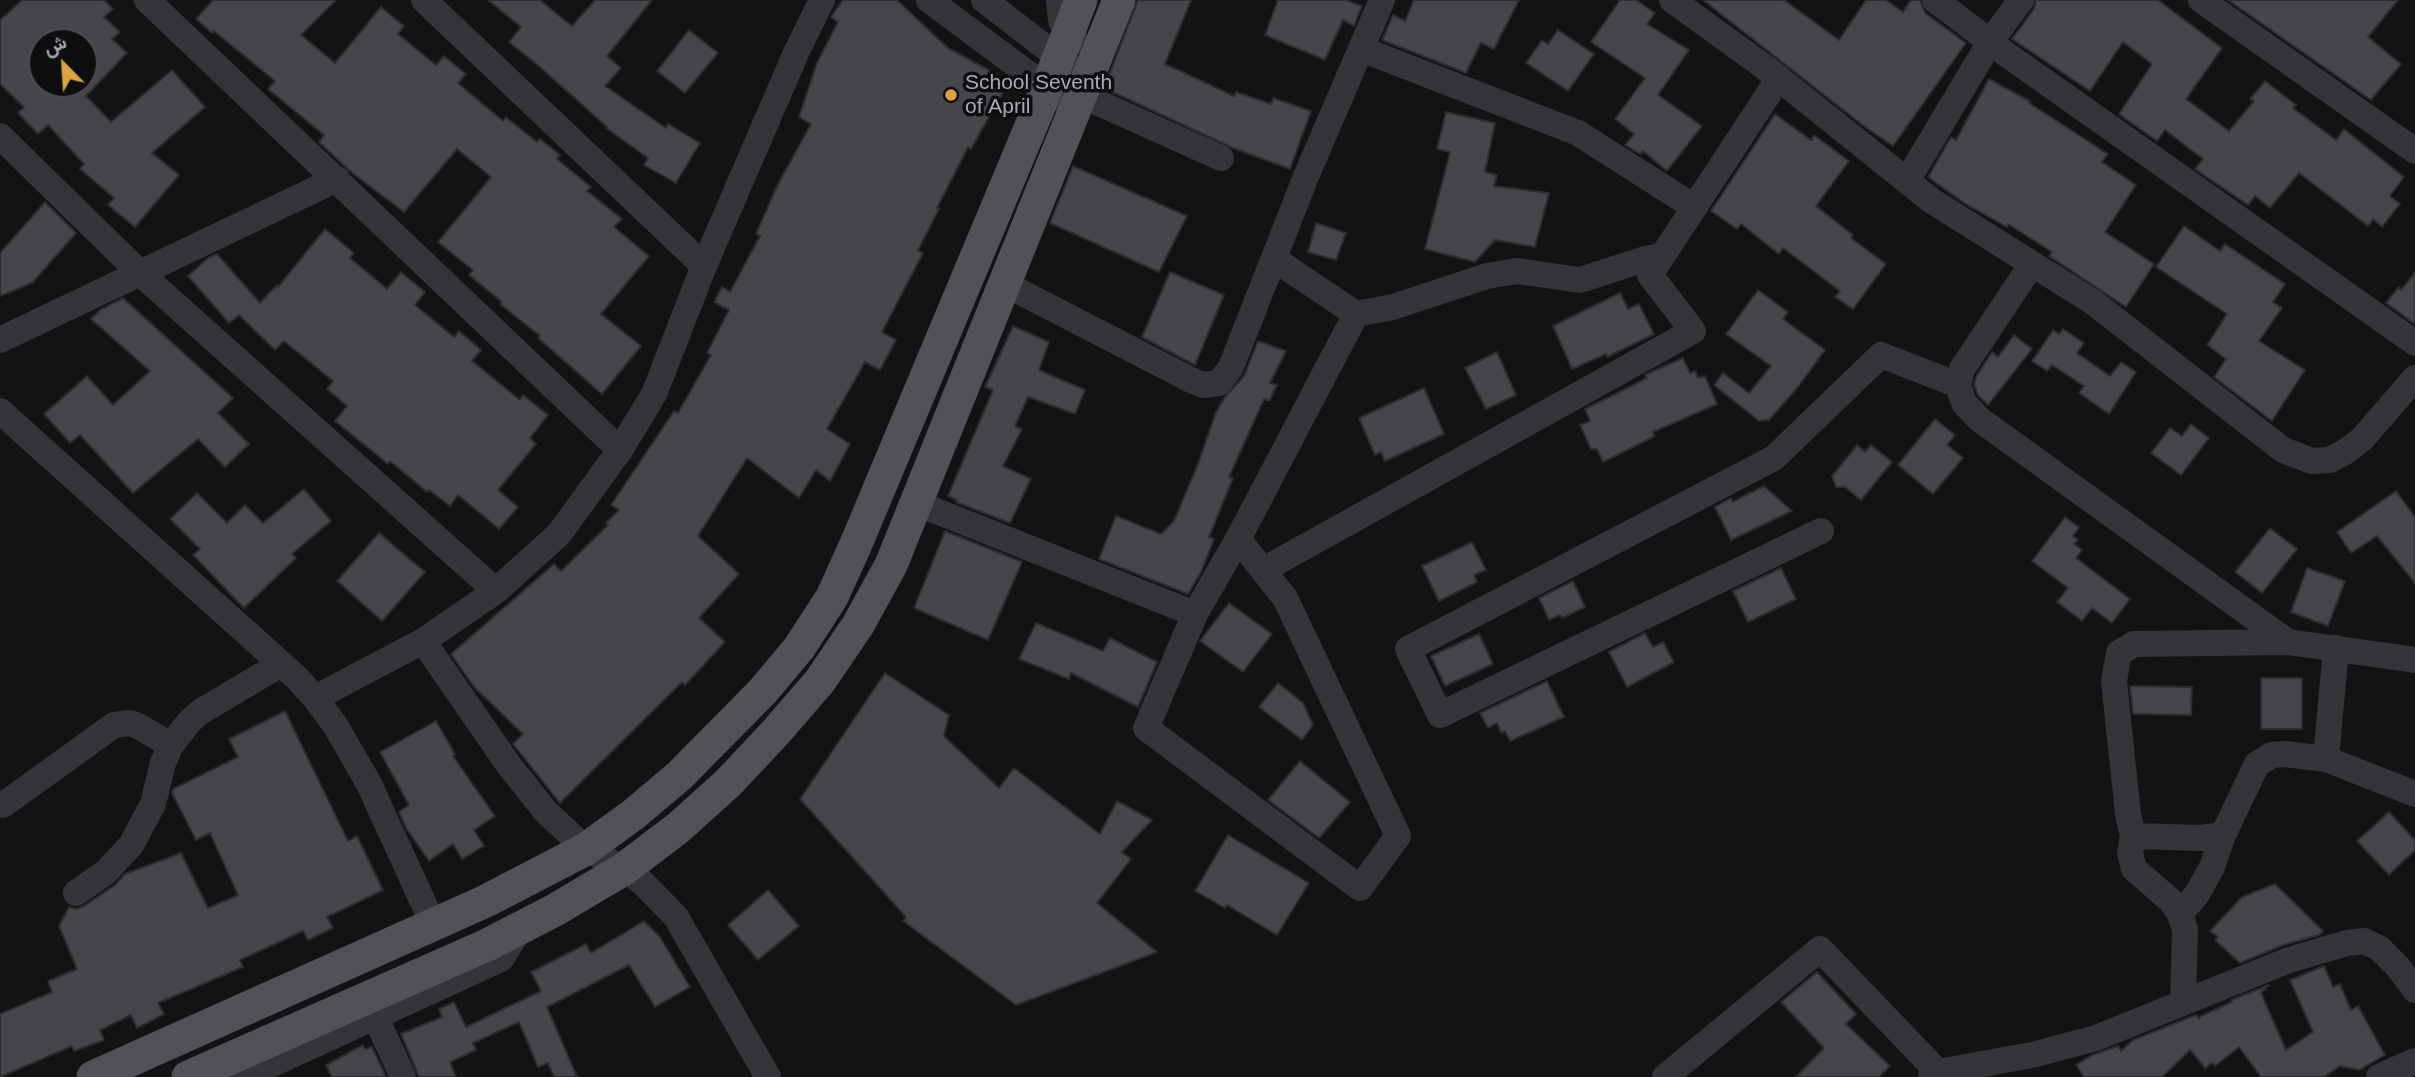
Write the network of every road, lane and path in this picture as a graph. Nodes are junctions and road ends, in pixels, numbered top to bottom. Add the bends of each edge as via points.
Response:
1 (148, 0) edge
2 (424, 0) edge
3 (822, 0) edge
4 (929, 0) edge
5 (984, 0) edge
6 (1119, 0) edge
7 (1382, 0) edge
8 (1672, 0) edge
9 (1935, 0) edge
10 (2021, 0) edge
11 (2201, 0) edge
12 (1060, 27) edge
13 (1990, 41) junction
14 (1361, 49) junction
15 (1779, 78) junction
16 (1085, 85) junction
17 (0, 136) edge
18 (2415, 152) edge
19 (1221, 158) dead end
20 (337, 179) junction
21 (1907, 181) junction
22 (1694, 207) junction
23 (1662, 256) junction
24 (1274, 259) junction
25 (2032, 264) junction
26 (704, 266) junction
27 (141, 274) junction
28 (1005, 284) junction
29 (1356, 314) junction
30 (0, 340) edge
31 (2415, 343) edge
32 (2415, 379) edge
33 (1958, 385) junction
34 (0, 411) edge
35 (620, 450) junction
36 (916, 503) junction
37 (1821, 531) dead end
38 (1238, 539) junction
39 (1263, 570) junction
40 (496, 591) junction
41 (1195, 614) junction
42 (422, 641) junction
43 (2288, 642) junction
44 (2336, 648) junction
45 (2415, 660) edge
46 (281, 664) junction
47 (315, 698) junction
48 (171, 745) junction
49 (2326, 759) junction
50 (2415, 794) edge
51 (3, 805) dead end
52 (2223, 835) junction
53 (2133, 836) junction
54 (586, 849) junction
55 (624, 869) junction
56 (76, 893) dead end
57 (2180, 914) junction
58 (433, 926) junction
59 (520, 929) junction
60 (2411, 977) edge
61 (2183, 1002) junction
62 (376, 1018) junction
63 (2415, 1061) edge
64 (2028, 1066) edge
65 (1949, 1073) edge
66 (93, 1077) edge
67 (188, 1077) edge
68 (244, 1077) edge
69 (403, 1077) edge
70 (768, 1077) edge
71 (1665, 1077) edge
72 (2379, 1077) edge

1 - 20 street
2 - 26 street
3 - 26 street
4 - 12 street
5 - 12 street
6 - 16 main road
7 - 14 street
8 - 15 street
9 - 13 street
10 - 13 street
11 - 18 street
12 - 16 street
12 - 16 street
12 - 54 main road via 832,597 799,648 722,735 643,807
13 - 21 street
13 - 31 street
14 - 22 street via 1578,133
14 - 24 street
15 - 21 street
15 - 22 street
16 - 19 street
16 - 28 main road
17 - 27 street
20 - 27 street
20 - 35 street
21 - 25 street
22 - 23 street
23 - 29 street via 1580,280 1517,271 1487,276 1393,307
23 - 39 street via 1650,275 1693,331
24 - 28 street via 1231,367 1219,383 1203,385
24 - 29 street
25 - 32 street via 2094,302 2283,450 2312,461 2345,453
25 - 33 street via 1962,369
26 - 35 street via 654,394
27 - 30 street
27 - 40 street
28 - 36 main road
29 - 38 street
33 - 37 street via 1881,355 1774,458 1409,649 1440,715
33 - 43 street via 1964,402 1979,419
34 - 46 street
35 - 40 street via 559,534
36 - 41 street
36 - 55 main road via 891,565 820,681 729,783
38 - 39 street
38 - 41 street
39 - 41 street via 1285,598 1398,836 1360,888 1146,728
40 - 42 street
42 - 47 street
42 - 54 street via 531,793
43 - 44 street
43 - 53 street via 2134,644 2119,653 2114,681
44 - 45 street
44 - 49 street
46 - 47 street
46 - 48 street via 200,712
47 - 58 street via 368,782
48 - 51 street via 130,723 114,725
48 - 56 street via 153,804 131,845 106,872
49 - 50 street
49 - 52 street via 2285,754 2256,764
52 - 53 street
52 - 57 street via 2212,867
53 - 57 street via 2130,853 2134,869
54 - 55 street
54 - 58 main road
55 - 59 main road
55 - 70 street via 676,917
57 - 61 street via 2185,930
58 - 66 main road
59 - 62 street via 501,959
59 - 67 main road
60 - 61 street via 2379,948 2364,942 2347,943
61 - 64 street
62 - 68 street
62 - 69 street
63 - 72 street
64 - 65 street
65 - 71 street via 1820,949

